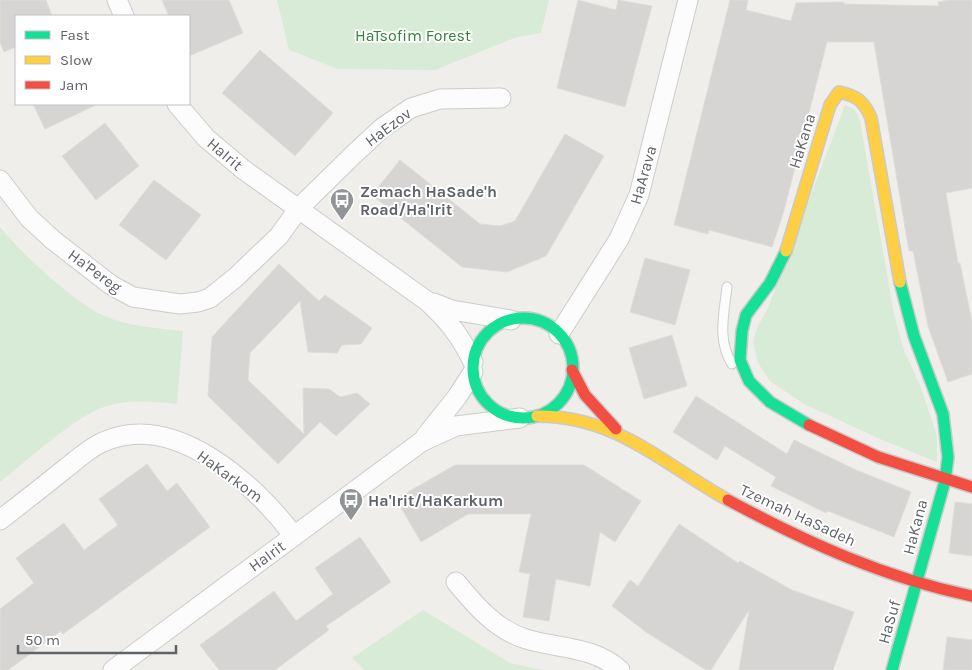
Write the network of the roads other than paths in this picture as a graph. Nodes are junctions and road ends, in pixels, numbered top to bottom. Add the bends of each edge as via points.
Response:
1 (117, 0) edge
2 (688, 0) edge
3 (124, 15) edge
4 (501, 98) dead end
5 (178, 105) edge
6 (0, 180) edge
7 (299, 208) junction
8 (727, 287) dead end
9 (427, 301) junction
10 (511, 320) junction
11 (559, 334) junction
12 (473, 367) junction
13 (572, 370) junction
14 (747, 380) junction
15 (529, 417) junction
16 (623, 436) junction
17 (422, 442) junction
18 (945, 481) junction
19 (972, 487) edge
20 (0, 520) edge
21 (294, 536) junction
22 (456, 582) dead end
23 (917, 582) junction
24 (972, 596) edge
25 (113, 670) edge
26 (620, 670) edge
27 (892, 670) edge

1 - 3 street
2 - 11 street, HaArava via 639,195 619,239
4 - 7 street, HaEzov via 440,99 411,108 382,128
5 - 7 street, HaIrit via 206,138 244,170
6 - 7 street, Ha'Pereg via 29,218 111,285 133,297 180,304 210,298 235,278 279,236
7 - 9 street, HaIrit
8 - 14 lane via 722,336 725,353
9 - 10 street, HaIrit via 452,310
9 - 12 street, HaIrit via 462,340
10 - 11 street via 528,318 545,323
10 - 12 street via 497,325 485,335 477,348
11 - 13 street via 571,357
12 - 15 street via 476,386 488,403 506,415
12 - 17 street, HaIrit via 457,397
13 - 15 street via 570,385 562,399 551,409
13 - 16 street, Tzemah HaSadeh via 586,395
14 - 18 street via 798,421 860,451
14 - 18 street, HaKana via 740,362 746,315 775,275 786,250 830,105 839,92 854,95 865,102 872,118 906,312 916,347 943,409 949,434
15 - 16 street, Tzemah HaSadeh via 565,416
15 - 17 street, HaIrit via 456,426
16 - 23 street, Tzemah HaSadeh via 716,494 784,530
17 - 21 street, HaIrit
18 - 19 street
18 - 23 street, HaKana
20 - 21 street, HaKarkom via 103,442 133,434 161,435 215,460 274,509
21 - 25 street, HaIrit
22 - 26 street via 483,614 506,630 526,639 592,653
23 - 24 street, Tzemah HaSadeh
23 - 27 street, HaSuf

